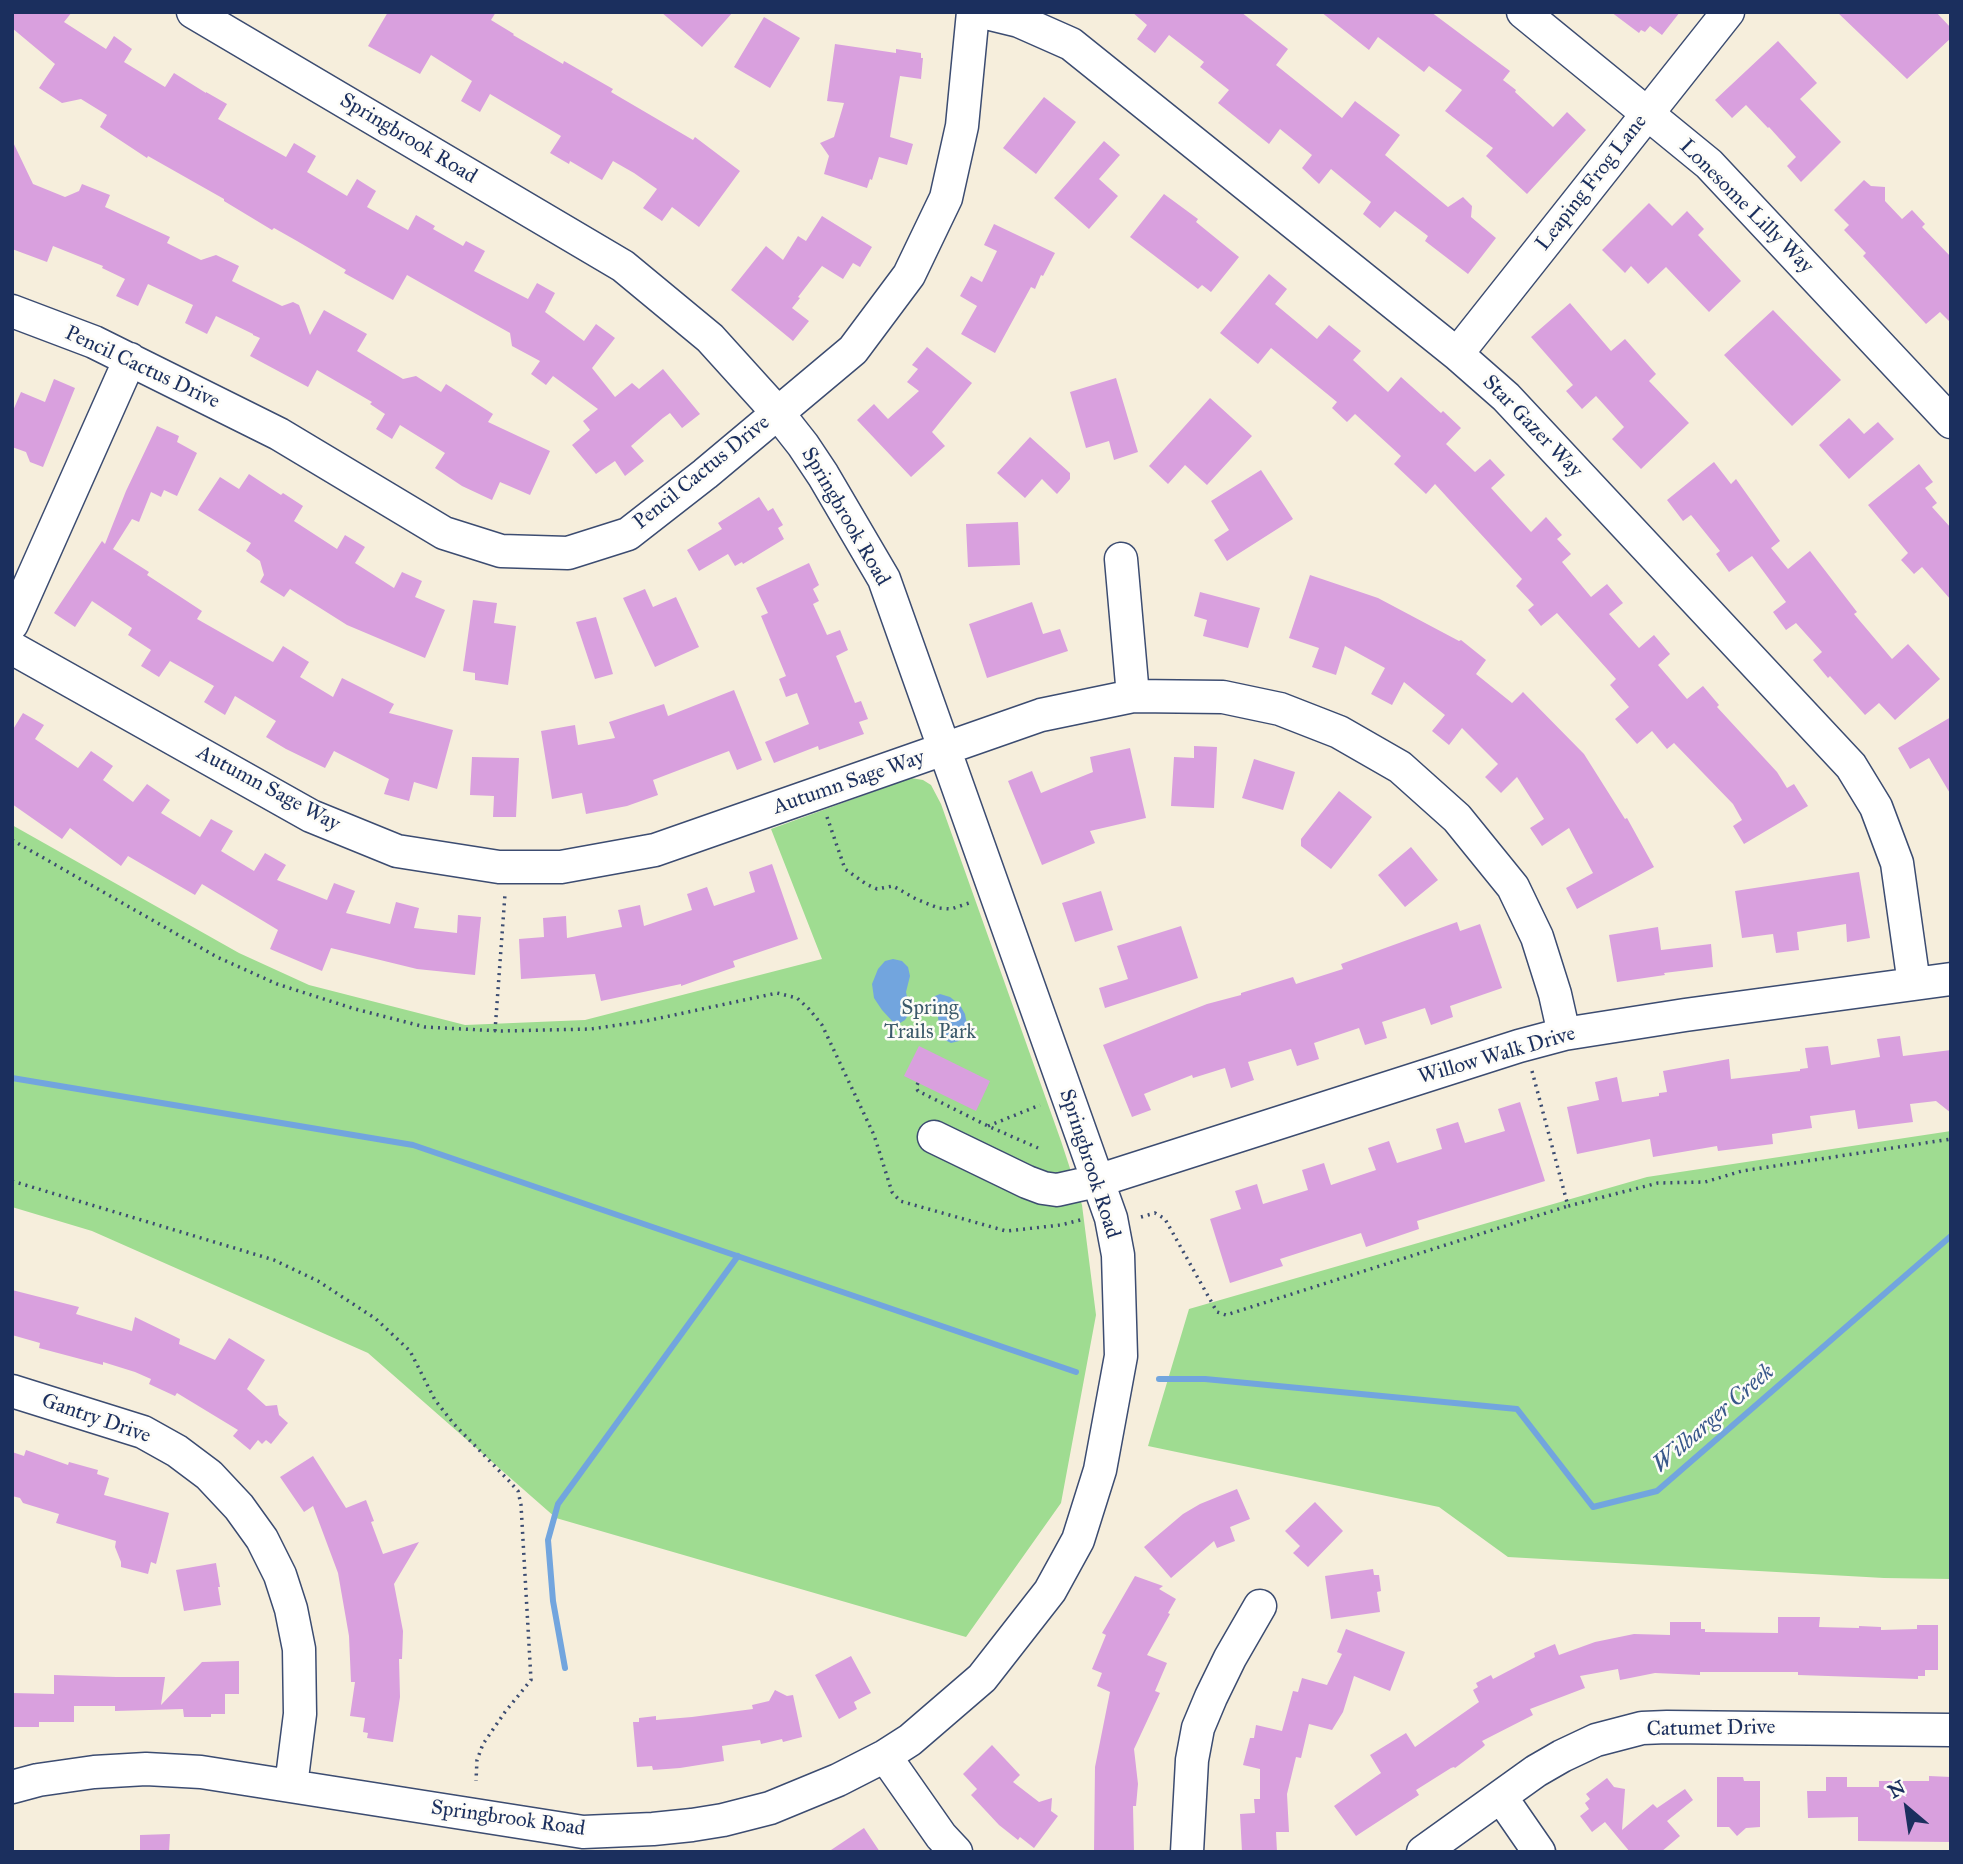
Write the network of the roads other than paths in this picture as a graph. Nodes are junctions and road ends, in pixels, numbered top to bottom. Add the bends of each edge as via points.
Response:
1 (193, 12) edge
2 (973, 12) edge
3 (982, 12) edge
4 (1523, 12) edge
5 (1728, 12) edge
6 (1647, 113) junction
7 (12, 311) edge
8 (1457, 354) junction
9 (130, 359) junction
10 (777, 412) junction
11 (1951, 422) edge
12 (1121, 559) dead end
13 (12, 624) edge
14 (12, 648) edge
15 (1133, 695) junction
16 (945, 749) junction
17 (1951, 979) edge
18 (1914, 984) junction
19 (1564, 1034) junction
20 (934, 1138) dead end
21 (1097, 1181) junction
22 (12, 1391) edge
23 (1260, 1605) dead end
24 (1951, 1730) edge
25 (885, 1756) junction
26 (291, 1786) junction
27 (12, 1787) edge
28 (1501, 1797) junction
29 (653, 1840) edge
30 (956, 1852) edge
31 (1187, 1852) edge
32 (1423, 1852) edge
33 (1539, 1852) edge

1 - 10 street, Springbrook Road via 622,266 710,338
2 - 10 street, Pencil Cactus Drive via 962,126 946,198 909,275 853,350
3 - 8 street, Star Gazer Way via 1019,21 1071,44
4 - 6 street, Lonesome Lilly Way
5 - 6 street, Leaping Frog Lane
6 - 8 street, Leaping Frog Lane
6 - 11 street, Lonesome Lilly Way via 1709,164
7 - 9 street, Pencil Cactus Drive
8 - 18 street, Star Gazer Way via 1506,397 1852,766 1876,807 1897,863
9 - 10 street, Pencil Cactus Drive via 279,434 444,533 501,551 568,553 628,534
9 - 13 street
10 - 16 street, Springbrook Road via 823,475 884,579
12 - 15 street
14 - 16 street, Autumn Sage Way via 311,816 397,851 499,867 561,867 654,850
15 - 16 street, Autumn Sage Way via 1041,715
15 - 19 street, Autumn Sage Way via 1223,697 1280,709 1339,732 1400,767 1457,818 1513,887 1536,937
16 - 21 street, Springbrook Road
17 - 18 street, Willow Walk Drive
18 - 19 street, Willow Walk Drive
19 - 21 street, Willow Walk Drive
20 - 21 street, Willow Walk Drive via 1043,1188 1057,1190
21 - 25 street, Springbrook Road via 1118,1255 1121,1356 1101,1470 1078,1540 1049,1591 982,1678
22 - 26 street, Gantry Drive via 143,1432 177,1451 209,1475 262,1539 280,1575 299,1649 300,1714
23 - 31 street via 1198,1728
24 - 28 street, Catumet Drive via 1642,1728 1597,1740 1562,1756
25 - 29 street, Springbrook Road via 770,1808
25 - 30 street
26 - 27 street, Springbrook Road via 146,1769 94,1772
26 - 29 street, Springbrook Road
28 - 32 street, Catumet Drive
28 - 33 street

